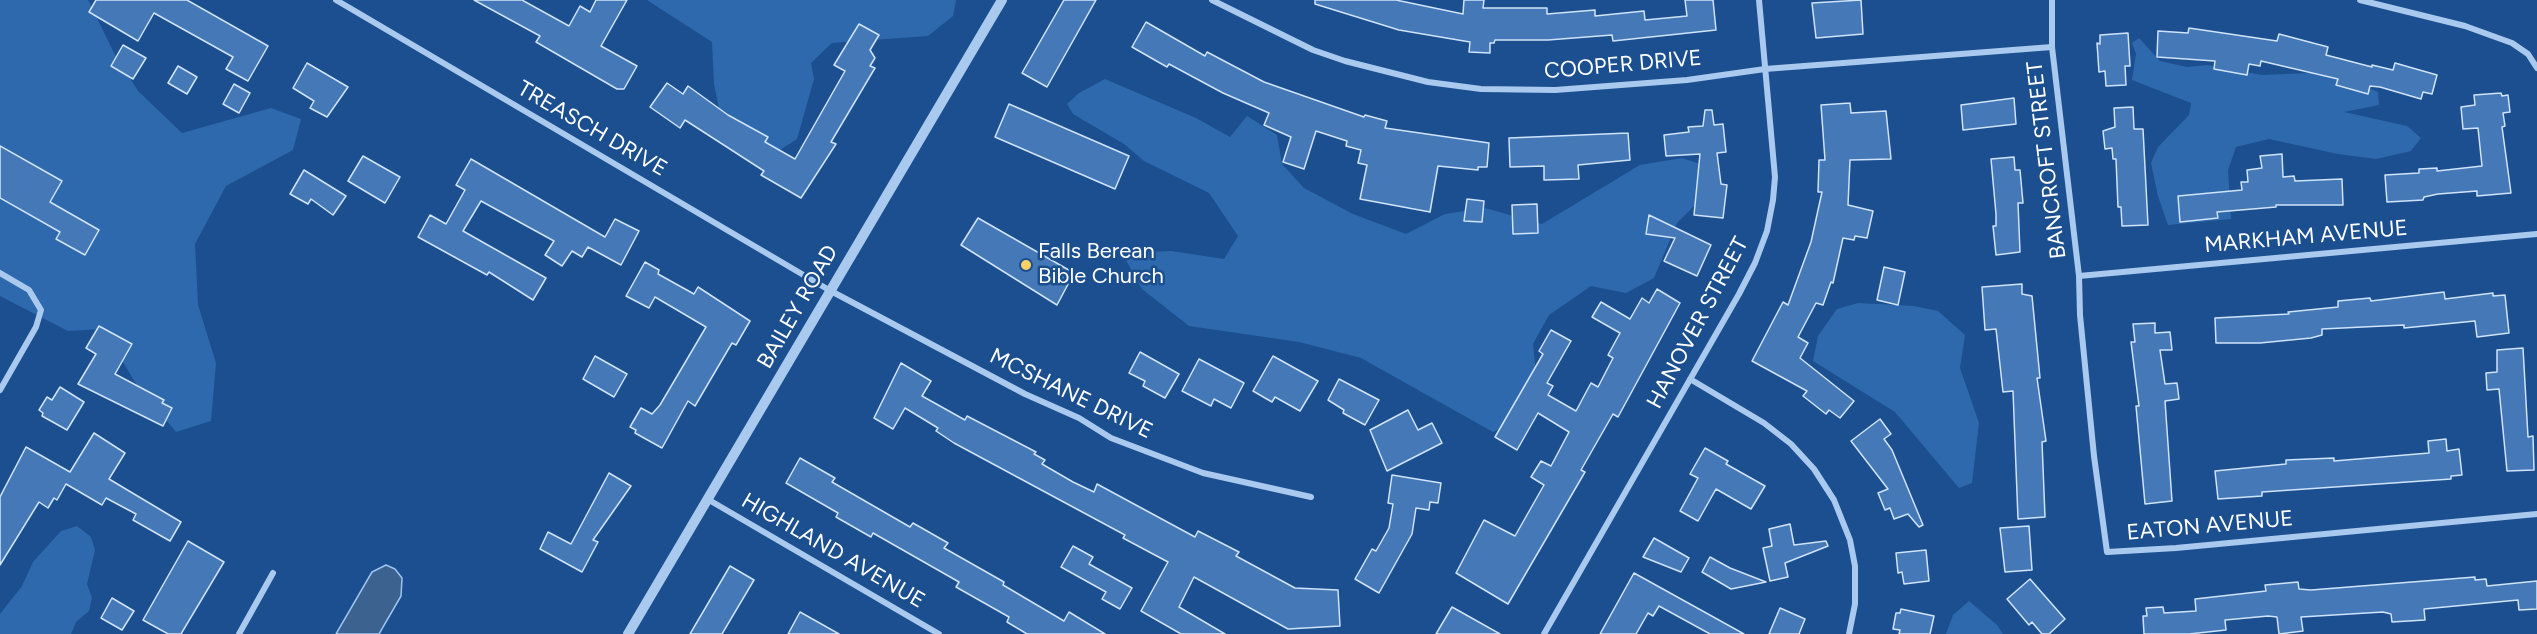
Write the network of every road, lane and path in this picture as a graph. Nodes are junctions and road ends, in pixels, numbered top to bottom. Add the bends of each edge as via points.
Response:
1 (336, 0) edge
2 (1002, 0) edge
3 (1212, 0) edge
4 (1760, 0) edge
5 (2052, 0) edge
6 (2360, 0) edge
7 (2052, 47) junction
8 (2537, 68) edge
9 (1765, 69) junction
10 (2537, 234) edge
11 (0, 273) edge
12 (2079, 276) junction
13 (829, 290) junction
14 (2080, 315) joint
15 (1690, 379) junction
16 (0, 390) edge
17 (1311, 497) dead end
18 (709, 500) junction
19 (2537, 514) edge
20 (273, 573) dead end
21 (239, 634) edge
22 (628, 634) edge
23 (939, 634) edge
24 (1544, 634) edge
25 (1849, 634) edge

1 - 13 street, TREASCH DRIVE
2 - 13 street, BAILEY ROAD
3 - 9 street, COOPER DRIVE via 1335,57 1445,85 1555,90 1687,80
4 - 9 street, HANOVER STREET
5 - 7 street, BANCROFT STREET
6 - 8 street via 2465,26 2512,43 2528,54
7 - 9 street, COOPER DRIVE
7 - 12 street, BANCROFT STREET
9 - 15 street, HANOVER STREET via 1774,177 1767,231 1755,262
10 - 12 street, MARKHAM AVENUE
11 - 16 street via 29,290 41,310 36,327
12 - 14 street, BANCROFT STREET
13 - 17 street, MCSHANE DRIVE via 1111,438 1209,475
13 - 18 street, BAILEY ROAD
14 - 19 street, EATON AVENUE via 2107,552
15 - 24 street, HANOVER STREET
15 - 25 street via 1764,423 1791,444 1814,469 1834,500 1850,540 1855,566 1855,604
18 - 22 street, BAILEY ROAD
18 - 23 street, HIGHLAND AVENUE
20 - 21 street

